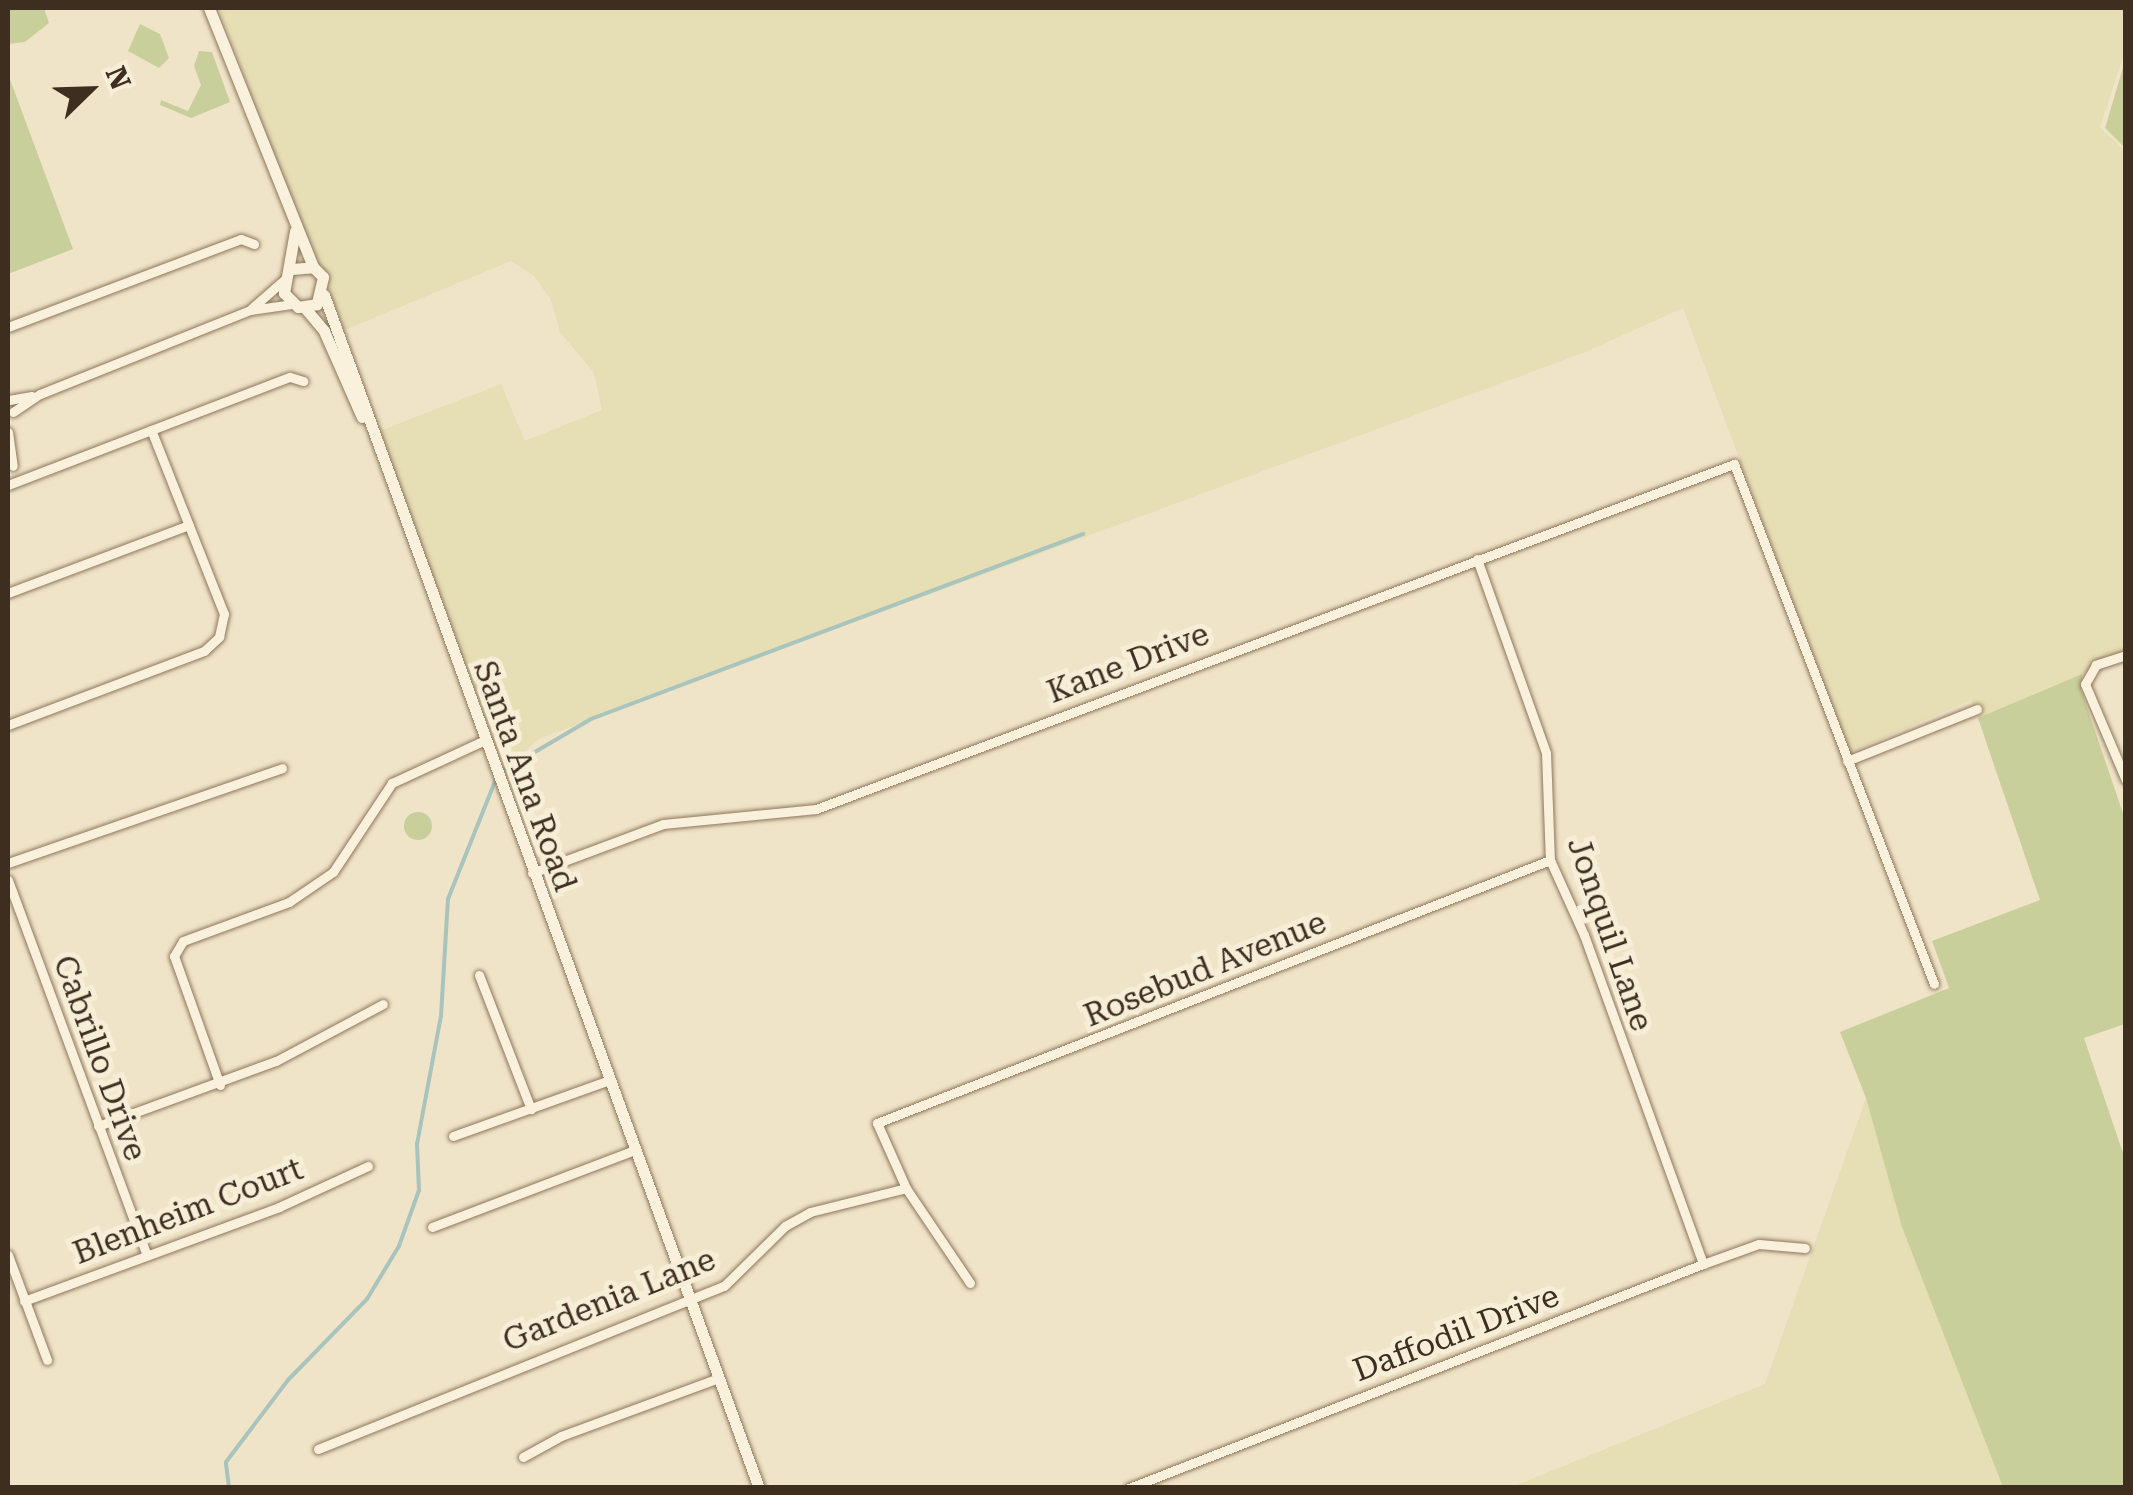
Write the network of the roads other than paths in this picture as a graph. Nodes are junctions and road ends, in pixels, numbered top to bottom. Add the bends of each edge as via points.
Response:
1 (209, 8) edge
2 (295, 231) junction
3 (254, 244) dead end
4 (312, 267) junction
5 (288, 274) junction
6 (324, 295) junction
7 (298, 306) junction
8 (250, 310) junction
9 (8, 327) edge
10 (303, 382) dead end
11 (40, 394) junction
12 (8, 400) edge
13 (13, 412) junction
14 (364, 420) junction
15 (8, 429) edge
16 (151, 430) junction
17 (8, 455) edge
18 (14, 466) junction
19 (21, 480) junction
20 (8, 485) edge
21 (190, 525) junction
22 (1477, 559) junction
23 (8, 593) edge
24 (2126, 655) edge
25 (1978, 710) dead end
26 (8, 725) edge
27 (484, 741) junction
28 (1847, 761) junction
29 (282, 768) dead end
30 (2126, 780) edge
31 (1550, 860) junction
32 (8, 863) edge
33 (532, 873) junction
34 (8, 880) edge
35 (479, 975) dead end
36 (1934, 984) dead end
37 (382, 1004) dead end
38 (607, 1081) junction
39 (220, 1086) junction
40 (531, 1109) junction
41 (98, 1126) junction
42 (454, 1136) dead end
43 (632, 1151) junction
44 (368, 1166) dead end
45 (906, 1188) junction
46 (432, 1227) dead end
47 (1805, 1248) dead end
48 (146, 1254) junction
49 (8, 1256) edge
50 (1703, 1264) junction
51 (970, 1283) dead end
52 (689, 1299) junction
53 (24, 1301) junction
54 (46, 1360) dead end
55 (719, 1378) junction
56 (318, 1448) dead end
57 (523, 1457) dead end
58 (759, 1488) edge
59 (1129, 1488) edge

1 - 2 street, Santa Ana Road
2 - 4 street, Santa Ana Road
2 - 5 street, Santa Ana Road
3 - 9 street via 240,239
4 - 5 street
4 - 6 street, Santa Ana Road via 323,277
5 - 7 street, Santa Ana Road
5 - 8 street
6 - 7 street
6 - 14 street, Santa Ana Road via 354,369
7 - 8 street
7 - 14 street, Santa Ana Road via 324,331
8 - 11 street
10 - 16 street via 290,377
11 - 12 street
11 - 13 street
12 - 13 street
13 - 15 street
14 - 27 street, Santa Ana Road
15 - 18 street
16 - 19 street
16 - 21 street
17 - 18 street
18 - 19 street
19 - 20 street
21 - 23 street
21 - 26 street via 224,614 219,637 204,652
22 - 28 street, Kane Drive via 1734,464
22 - 31 street, Jonquil Lane via 1546,753
22 - 33 street, Kane Drive via 816,808 663,824
24 - 30 street via 2096,664 2085,684
25 - 28 street
27 - 33 street, Santa Ana Road
27 - 39 street via 392,784 333,872 304,892 182,941 174,956
28 - 36 street
29 - 32 street
31 - 45 street, Rosebud Avenue via 877,1123
31 - 50 street, Jonquil Lane
33 - 38 street, Santa Ana Road
34 - 41 street, Cabrillo Drive
35 - 40 street
37 - 39 street
38 - 40 street
38 - 43 street, Santa Ana Road
39 - 41 street
40 - 42 street
41 - 48 street, Cabrillo Drive
43 - 46 street
43 - 52 street, Santa Ana Road
44 - 48 street, Blenheim Court via 279,1207
45 - 51 street
45 - 52 street, Gardenia Lane via 810,1212 785,1226 738,1275
47 - 50 street, Daffodil Drive via 1759,1244
48 - 53 street, Blenheim Court
49 - 53 street
50 - 59 street, Daffodil Drive
52 - 55 street, Santa Ana Road
52 - 56 street, Gardenia Lane
53 - 54 street
55 - 57 street via 560,1436
55 - 58 street, Santa Ana Road

